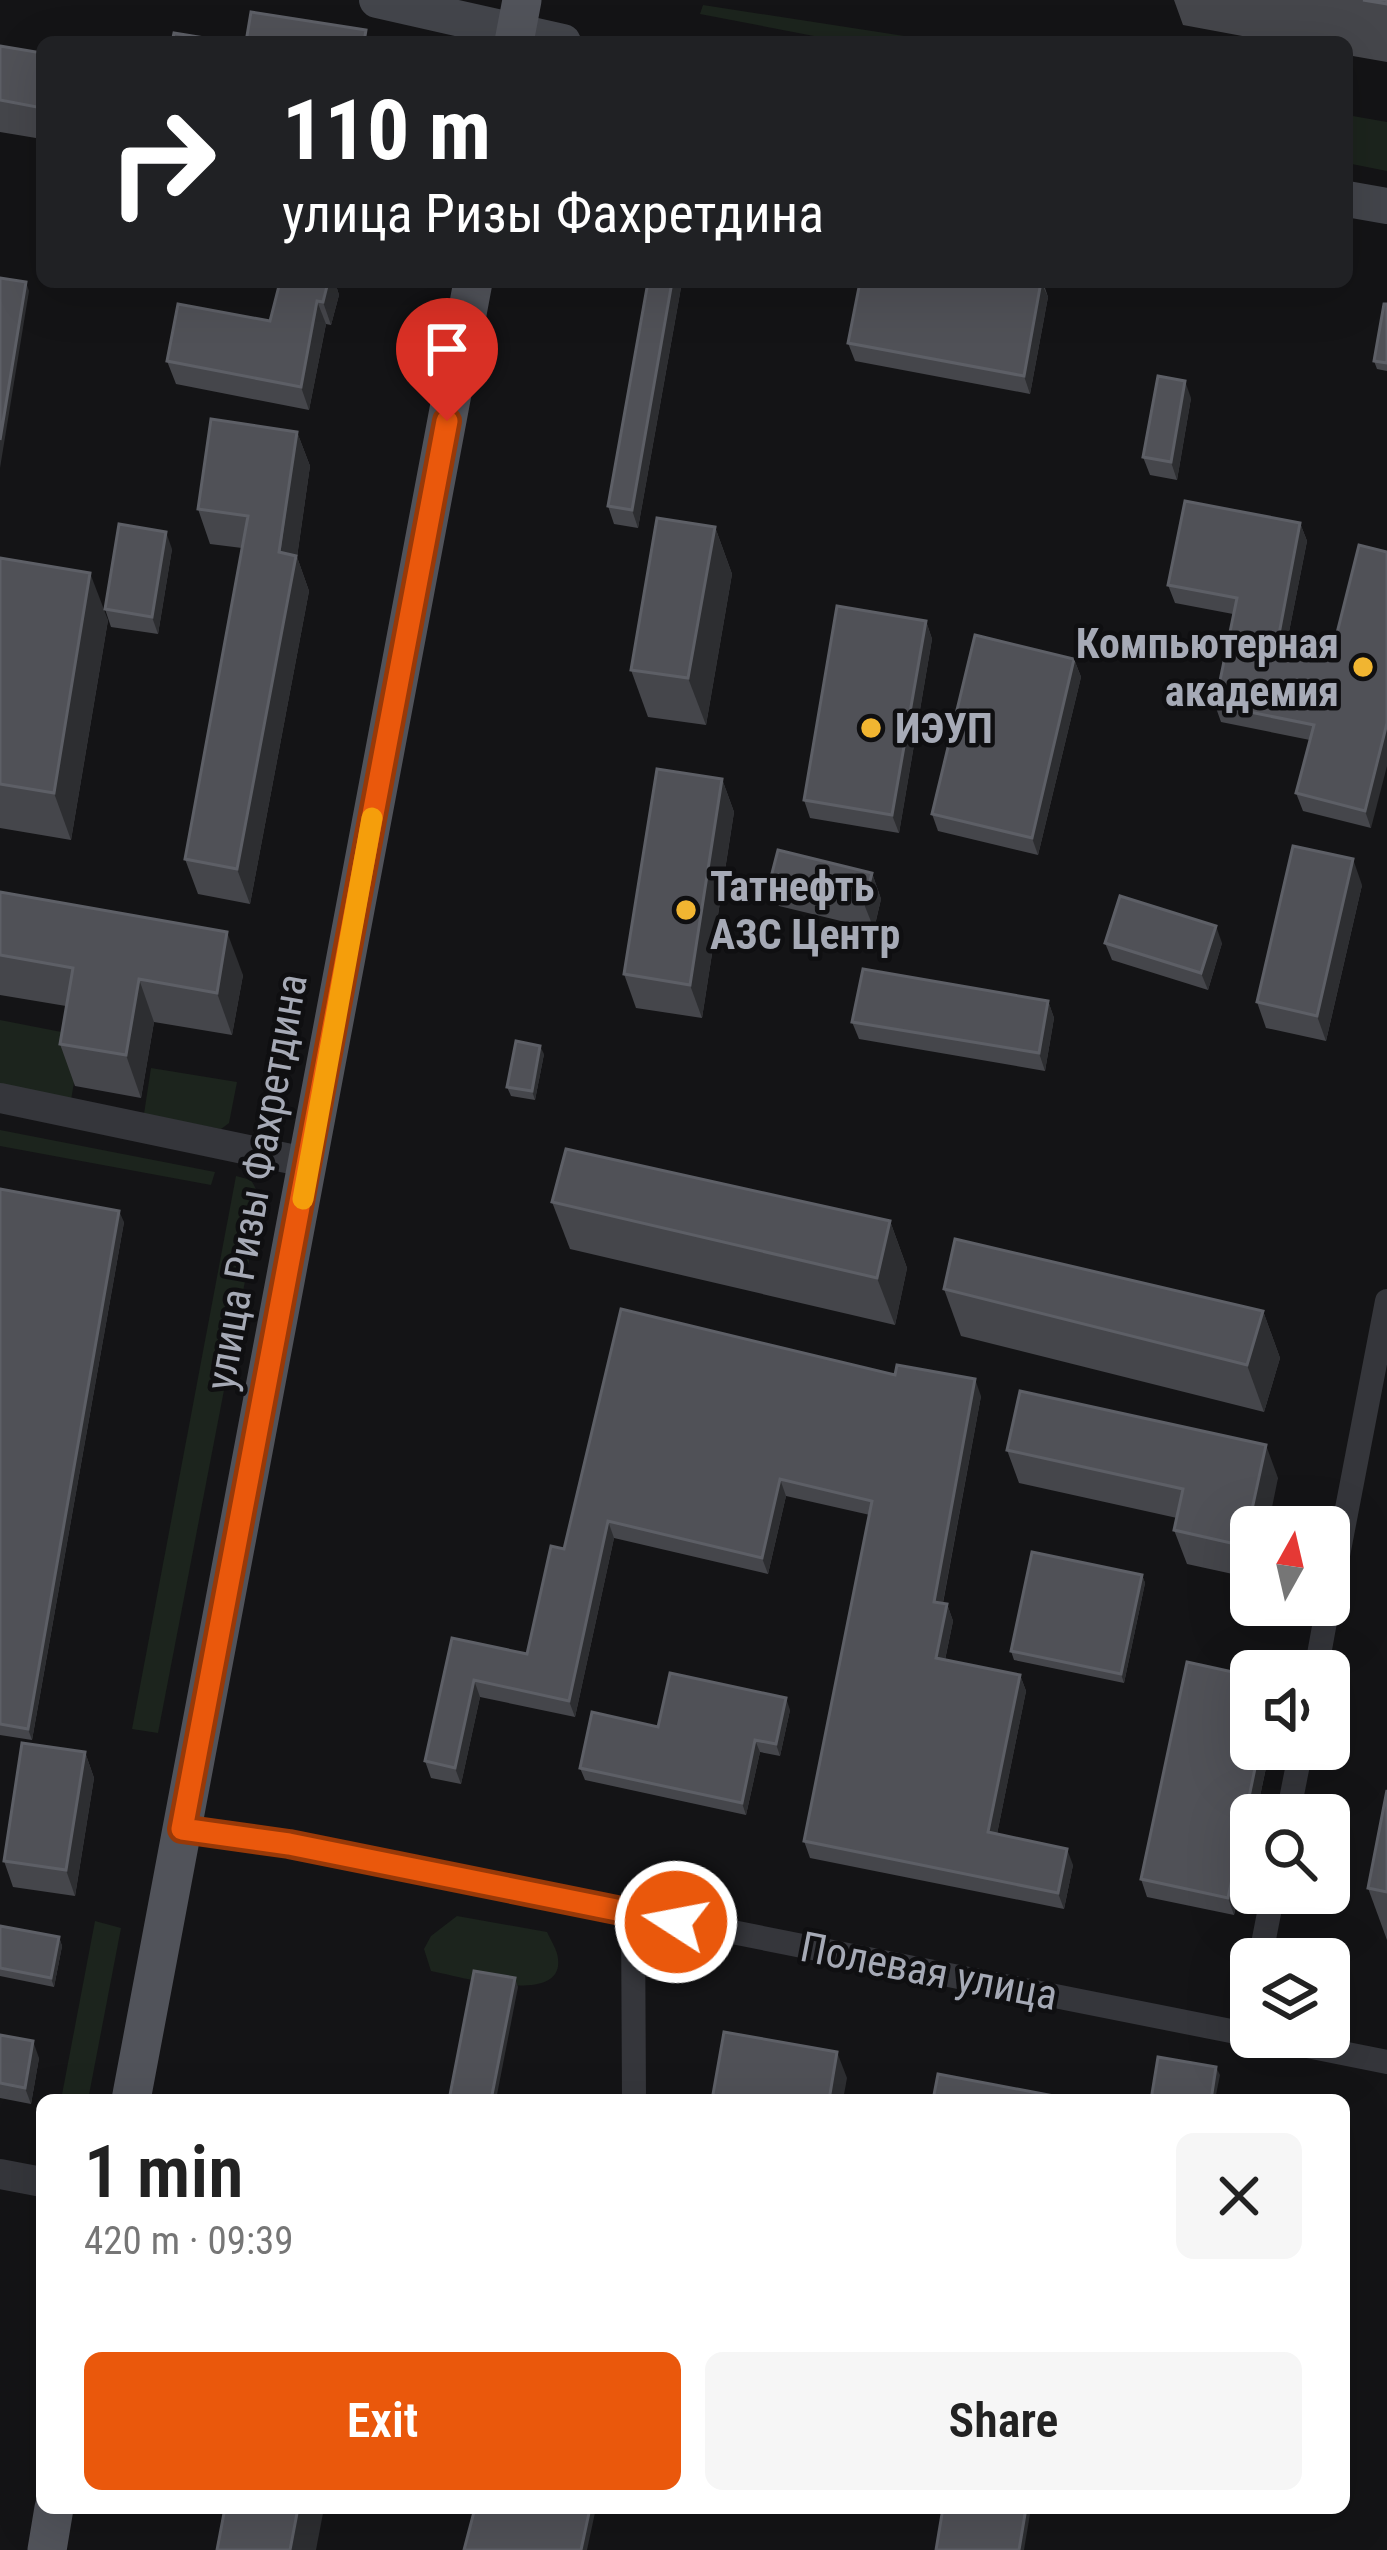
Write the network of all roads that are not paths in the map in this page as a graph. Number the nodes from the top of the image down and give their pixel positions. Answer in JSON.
{"nodes":[{"id":1,"x":377,"y":0,"type":"edge"},
{"id":2,"x":517,"y":25,"type":"edge"},
{"id":3,"x":547,"y":36,"type":"edge"},
{"id":4,"x":1353,"y":200,"type":"edge"},
{"id":5,"x":1387,"y":206,"type":"edge"},
{"id":6,"x":472,"y":288,"type":"edge"},
{"id":7,"x":0,"y":1099,"type":"edge"},
{"id":8,"x":310,"y":1162,"type":"junction"},
{"id":9,"x":1387,"y":1301,"type":"edge"},
{"id":10,"x":1348,"y":1506,"type":"edge"},
{"id":11,"x":182,"y":1829,"type":"junction"},
{"id":12,"x":633,"y":1914,"type":"junction"},
{"id":13,"x":1230,"y":2031,"type":"edge"},
{"id":14,"x":1350,"y":2055,"type":"edge"},
{"id":15,"x":1387,"y":2062,"type":"edge"},
{"id":16,"x":132,"y":2094,"type":"edge"},
{"id":17,"x":634,"y":2094,"type":"edge"},
{"id":18,"x":0,"y":2174,"type":"edge"},
{"id":19,"x":36,"y":2181,"type":"edge"},
{"id":20,"x":53,"y":2514,"type":"edge"},
{"id":21,"x":46,"y":2550,"type":"edge"}],
"edges":[{"from":1,"to":2,"type":"main road"},
{"from":2,"to":3,"type":"main road"},
{"from":4,"to":5,"type":"main road"},
{"from":6,"to":8,"type":"main road","name":"улица Ризы Фахретдина"},
{"from":7,"to":8,"type":"street"},
{"from":8,"to":11,"type":"main road","name":"улица Ризы Фахретдина"},
{"from":9,"to":10,"type":"street"},
{"from":11,"to":12,"type":"street","name":"Полевая улица"},
{"from":11,"to":16,"type":"main road","name":"улица Ризы Фахретдина"},
{"from":12,"to":13,"type":"street","name":"Полевая улица"},
{"from":12,"to":17,"type":"street"},
{"from":14,"to":15,"type":"street","name":"Полевая улица"},
{"from":18,"to":19,"type":"street"},
{"from":20,"to":21,"type":"main road"}]}
